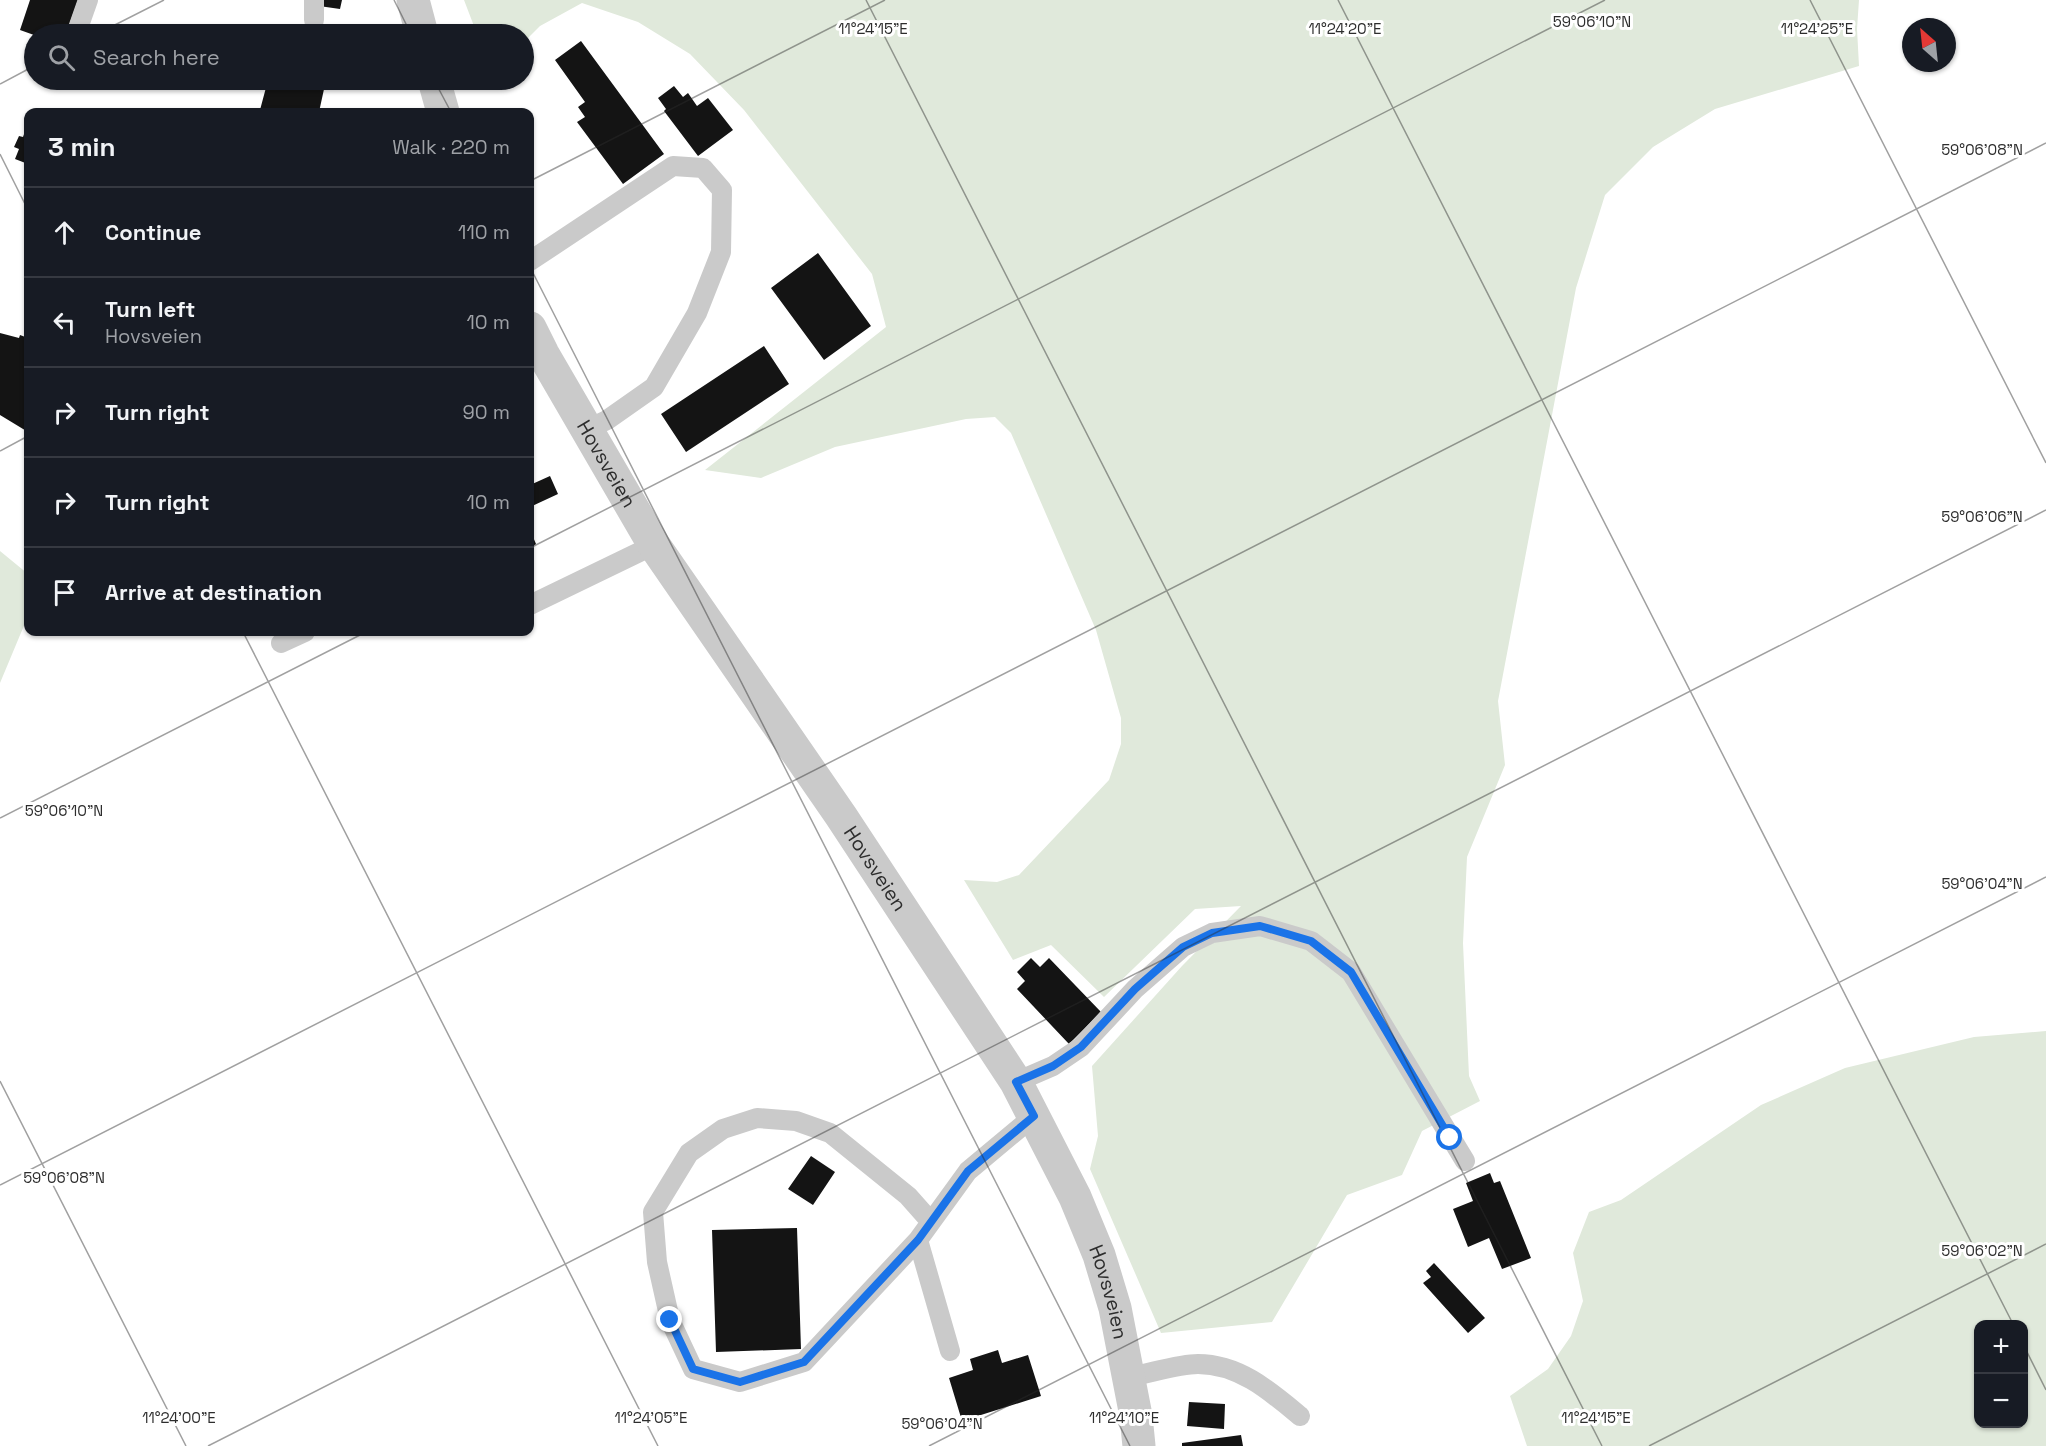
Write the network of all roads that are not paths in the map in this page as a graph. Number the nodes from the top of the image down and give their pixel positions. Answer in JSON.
{"nodes":[{"id":1,"x":88,"y":0,"type":"edge"},
{"id":2,"x":412,"y":0,"type":"edge"},
{"id":3,"x":80,"y":24,"type":"edge"},
{"id":4,"x":419,"y":24,"type":"edge"},
{"id":5,"x":437,"y":90,"type":"edge"},
{"id":6,"x":442,"y":108,"type":"edge"},
{"id":7,"x":534,"y":258,"type":"edge"},
{"id":8,"x":537,"y":362,"type":"edge"},
{"id":9,"x":586,"y":430,"type":"junction"},
{"id":10,"x":654,"y":545,"type":"junction"},
{"id":11,"x":534,"y":603,"type":"edge"},
{"id":12,"x":297,"y":636,"type":"edge"},
{"id":13,"x":281,"y":643,"type":"dead end"},
{"id":14,"x":1016,"y":1082,"type":"junction"},
{"id":15,"x":1034,"y":1116,"type":"junction"},
{"id":16,"x":1465,"y":1161,"type":"dead end"},
{"id":17,"x":931,"y":1222,"type":"junction"},
{"id":18,"x":918,"y":1240,"type":"junction"},
{"id":19,"x":950,"y":1351,"type":"dead end"},
{"id":20,"x":1128,"y":1377,"type":"junction"},
{"id":21,"x":1300,"y":1416,"type":"dead end"},
{"id":22,"x":1139,"y":1446,"type":"edge"}],
"edges":[{"from":1,"to":3,"type":"lane"},
{"from":2,"to":4,"type":"street"},
{"from":5,"to":6,"type":"street"},
{"from":7,"to":9,"type":"lane"},
{"from":8,"to":9,"type":"street","name":"Hovsveien"},
{"from":9,"to":10,"type":"street","name":"Hovsveien"},
{"from":10,"to":11,"type":"lane"},
{"from":10,"to":14,"type":"street","name":"Hovsveien"},
{"from":12,"to":13,"type":"lane"},
{"from":14,"to":15,"type":"street","name":"Hovsveien"},
{"from":14,"to":16,"type":"lane"},
{"from":15,"to":17,"type":"lane"},
{"from":15,"to":20,"type":"street","name":"Hovsveien"},
{"from":17,"to":18,"type":"lane"},
{"from":17,"to":18,"type":"lane"},
{"from":18,"to":19,"type":"lane"},
{"from":20,"to":21,"type":"lane"},
{"from":20,"to":22,"type":"street","name":"Hovsveien"}]}
